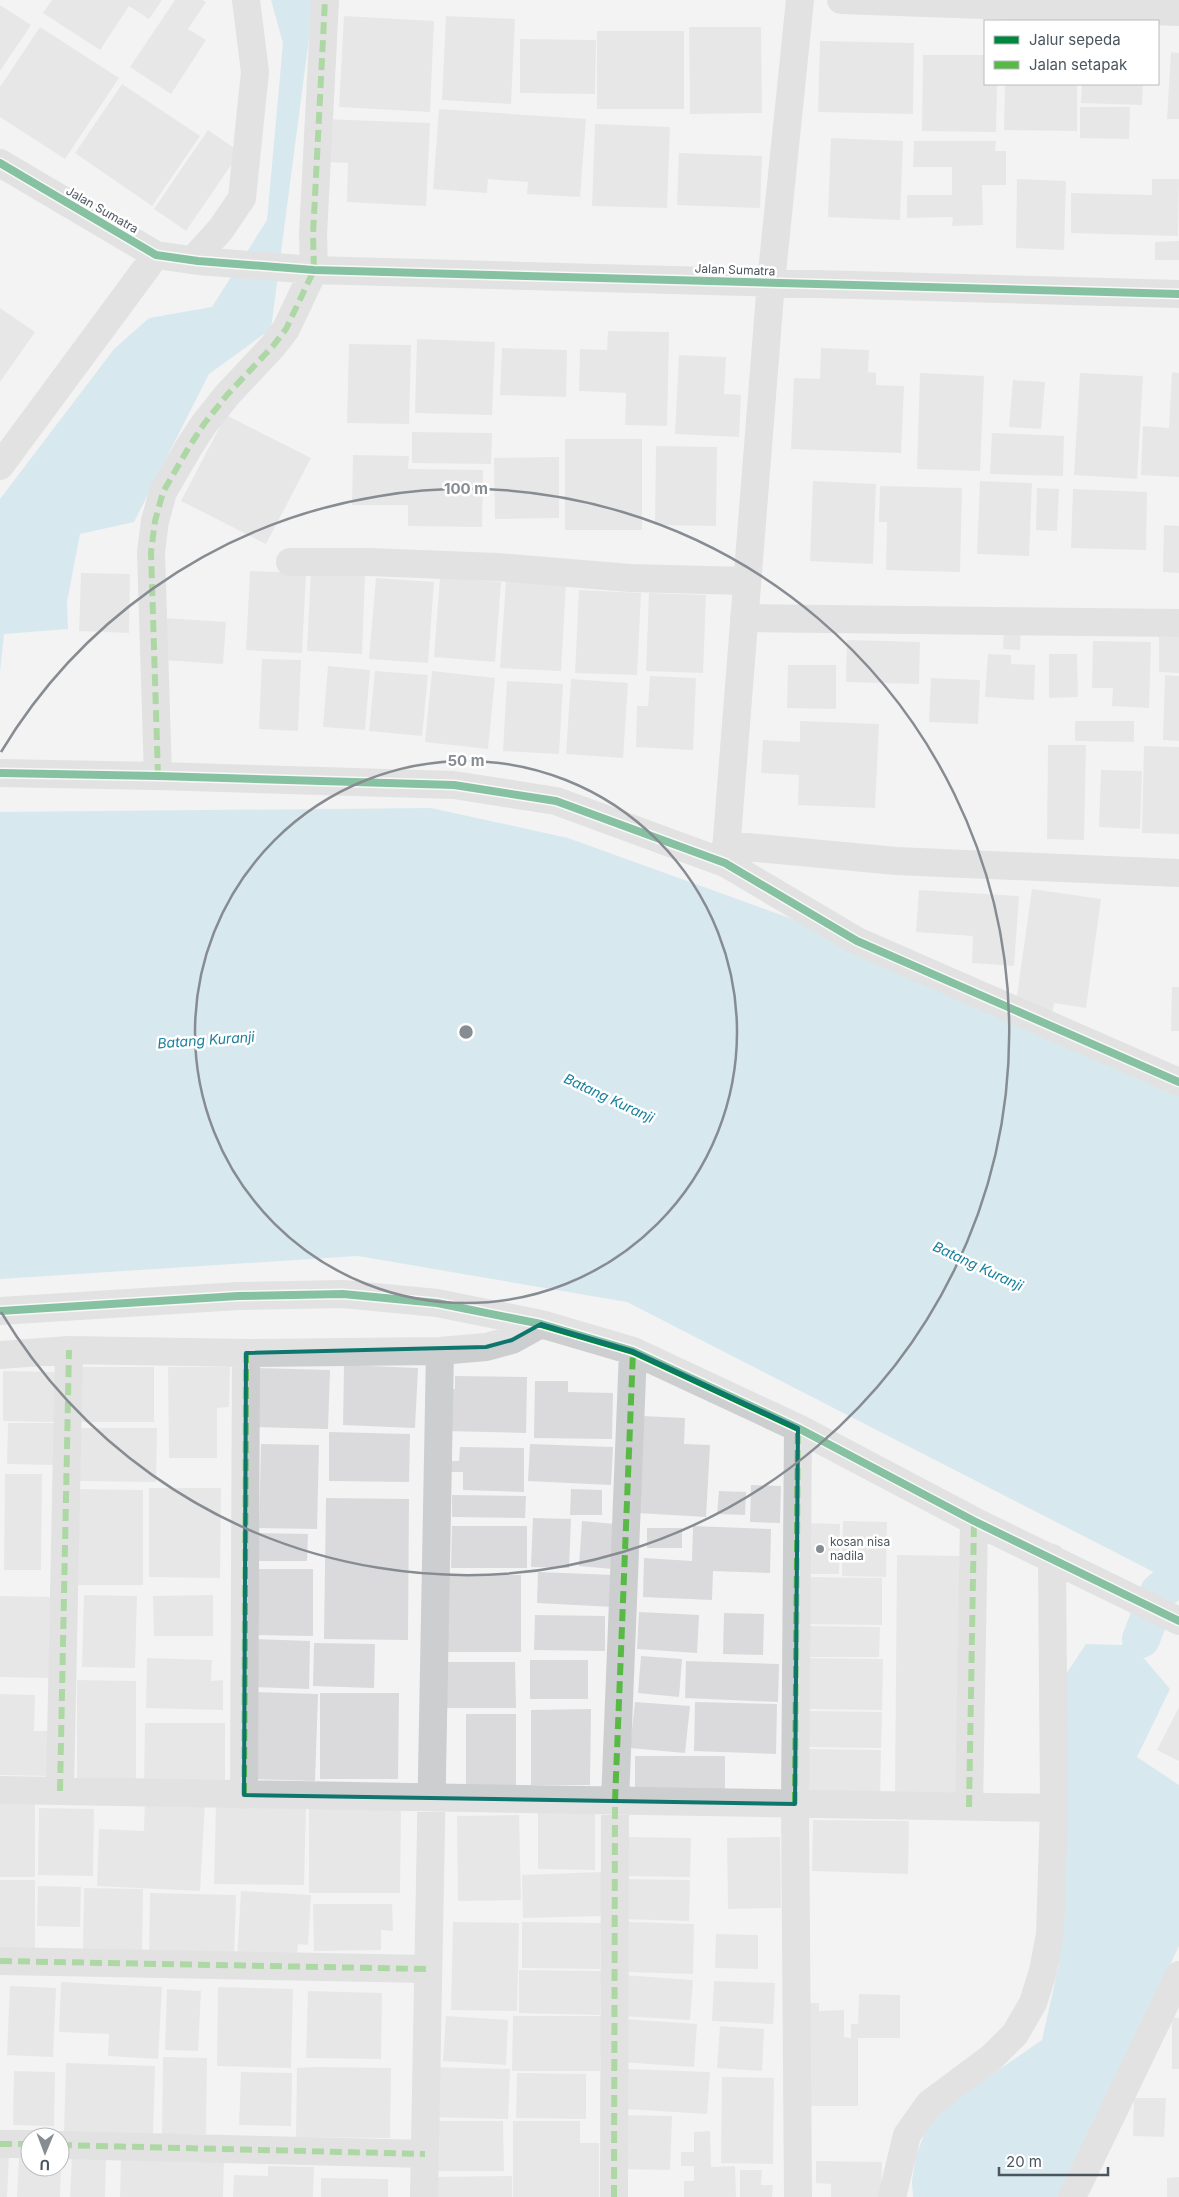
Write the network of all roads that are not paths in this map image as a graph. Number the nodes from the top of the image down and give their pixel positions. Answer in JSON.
{"nodes":[{"id":1,"x":246,"y":0,"type":"edge"},
{"id":2,"x":325,"y":0,"type":"edge"},
{"id":3,"x":800,"y":0,"type":"edge"},
{"id":4,"x":841,"y":0,"type":"edge"},
{"id":5,"x":1179,"y":12,"type":"edge"},
{"id":6,"x":0,"y":163,"type":"edge"},
{"id":7,"x":156,"y":255,"type":"junction"},
{"id":8,"x":195,"y":261,"type":"junction"},
{"id":9,"x":302,"y":270,"type":"junction"},
{"id":10,"x":771,"y":282,"type":"junction"},
{"id":11,"x":1179,"y":294,"type":"edge"},
{"id":12,"x":0,"y":466,"type":"edge"},
{"id":13,"x":290,"y":562,"type":"dead end"},
{"id":14,"x":746,"y":581,"type":"junction"},
{"id":15,"x":744,"y":618,"type":"junction"},
{"id":16,"x":1179,"y":623,"type":"edge"},
{"id":17,"x":0,"y":773,"type":"edge"},
{"id":18,"x":158,"y":776,"type":"junction"},
{"id":19,"x":726,"y":854,"type":"junction"},
{"id":20,"x":1179,"y":873,"type":"edge"},
{"id":21,"x":1179,"y":1082,"type":"edge"},
{"id":22,"x":0,"y":1311,"type":"edge"},
{"id":23,"x":541,"y":1324,"type":"junction"},
{"id":24,"x":68,"y":1350,"type":"junction"},
{"id":25,"x":633,"y":1350,"type":"junction"},
{"id":26,"x":440,"y":1351,"type":"junction"},
{"id":27,"x":246,"y":1353,"type":"junction"},
{"id":28,"x":0,"y":1355,"type":"edge"},
{"id":29,"x":798,"y":1428,"type":"junction"},
{"id":30,"x":974,"y":1521,"type":"junction"},
{"id":31,"x":1052,"y":1558,"type":"junction"},
{"id":32,"x":1176,"y":1620,"type":"edge"},
{"id":33,"x":0,"y":1790,"type":"edge"},
{"id":34,"x":60,"y":1792,"type":"junction"},
{"id":35,"x":244,"y":1795,"type":"junction"},
{"id":36,"x":432,"y":1798,"type":"junction"},
{"id":37,"x":615,"y":1800,"type":"junction"},
{"id":38,"x":795,"y":1804,"type":"junction"},
{"id":39,"x":970,"y":1807,"type":"junction"},
{"id":40,"x":1054,"y":1808,"type":"junction"},
{"id":41,"x":0,"y":1961,"type":"edge"},
{"id":42,"x":428,"y":1969,"type":"junction"},
{"id":43,"x":1179,"y":1975,"type":"edge"},
{"id":44,"x":0,"y":2144,"type":"edge"},
{"id":45,"x":20,"y":2144,"type":"edge"},
{"id":46,"x":70,"y":2145,"type":"edge"},
{"id":47,"x":425,"y":2154,"type":"junction"},
{"id":48,"x":424,"y":2197,"type":"edge"},
{"id":49,"x":614,"y":2197,"type":"edge"},
{"id":50,"x":798,"y":2197,"type":"edge"},
{"id":51,"x":892,"y":2197,"type":"edge"},
{"id":52,"x":1072,"y":2197,"type":"edge"}],
"edges":[{"from":1,"to":8,"type":"street"},
{"from":2,"to":9,"type":"street"},
{"from":3,"to":10,"type":"street"},
{"from":4,"to":5,"type":"street"},
{"from":6,"to":7,"type":"street","name":"Jalan Sumatra"},
{"from":7,"to":8,"type":"street","name":"Jalan Sumatra"},
{"from":7,"to":12,"type":"street"},
{"from":8,"to":9,"type":"street","name":"Jalan Sumatra"},
{"from":9,"to":10,"type":"street","name":"Jalan Sumatra"},
{"from":9,"to":18,"type":"street"},
{"from":10,"to":11,"type":"street","name":"Jalan Sumatra"},
{"from":10,"to":14,"type":"street"},
{"from":13,"to":14,"type":"street"},
{"from":14,"to":15,"type":"street"},
{"from":15,"to":16,"type":"street"},
{"from":15,"to":19,"type":"street"},
{"from":17,"to":18,"type":"street"},
{"from":18,"to":19,"type":"street"},
{"from":19,"to":20,"type":"street"},
{"from":19,"to":21,"type":"street"},
{"from":22,"to":23,"type":"street"},
{"from":23,"to":25,"type":"street"},
{"from":23,"to":26,"type":"street"},
{"from":24,"to":27,"type":"street"},
{"from":24,"to":28,"type":"street"},
{"from":24,"to":34,"type":"street"},
{"from":25,"to":29,"type":"street"},
{"from":25,"to":37,"type":"street"},
{"from":26,"to":27,"type":"street"},
{"from":26,"to":36,"type":"street"},
{"from":27,"to":35,"type":"street"},
{"from":29,"to":30,"type":"street"},
{"from":29,"to":38,"type":"street"},
{"from":30,"to":31,"type":"street"},
{"from":30,"to":39,"type":"street"},
{"from":31,"to":32,"type":"street"},
{"from":31,"to":40,"type":"street"},
{"from":33,"to":34,"type":"street"},
{"from":34,"to":35,"type":"street"},
{"from":35,"to":36,"type":"street"},
{"from":36,"to":37,"type":"street"},
{"from":36,"to":42,"type":"street"},
{"from":37,"to":38,"type":"street"},
{"from":37,"to":49,"type":"street"},
{"from":38,"to":39,"type":"street"},
{"from":38,"to":50,"type":"street"},
{"from":39,"to":40,"type":"street"},
{"from":40,"to":51,"type":"street"},
{"from":41,"to":42,"type":"street"},
{"from":42,"to":47,"type":"street"},
{"from":43,"to":52,"type":"street"},
{"from":44,"to":45,"type":"street"},
{"from":46,"to":47,"type":"street"},
{"from":47,"to":48,"type":"street"}]}
